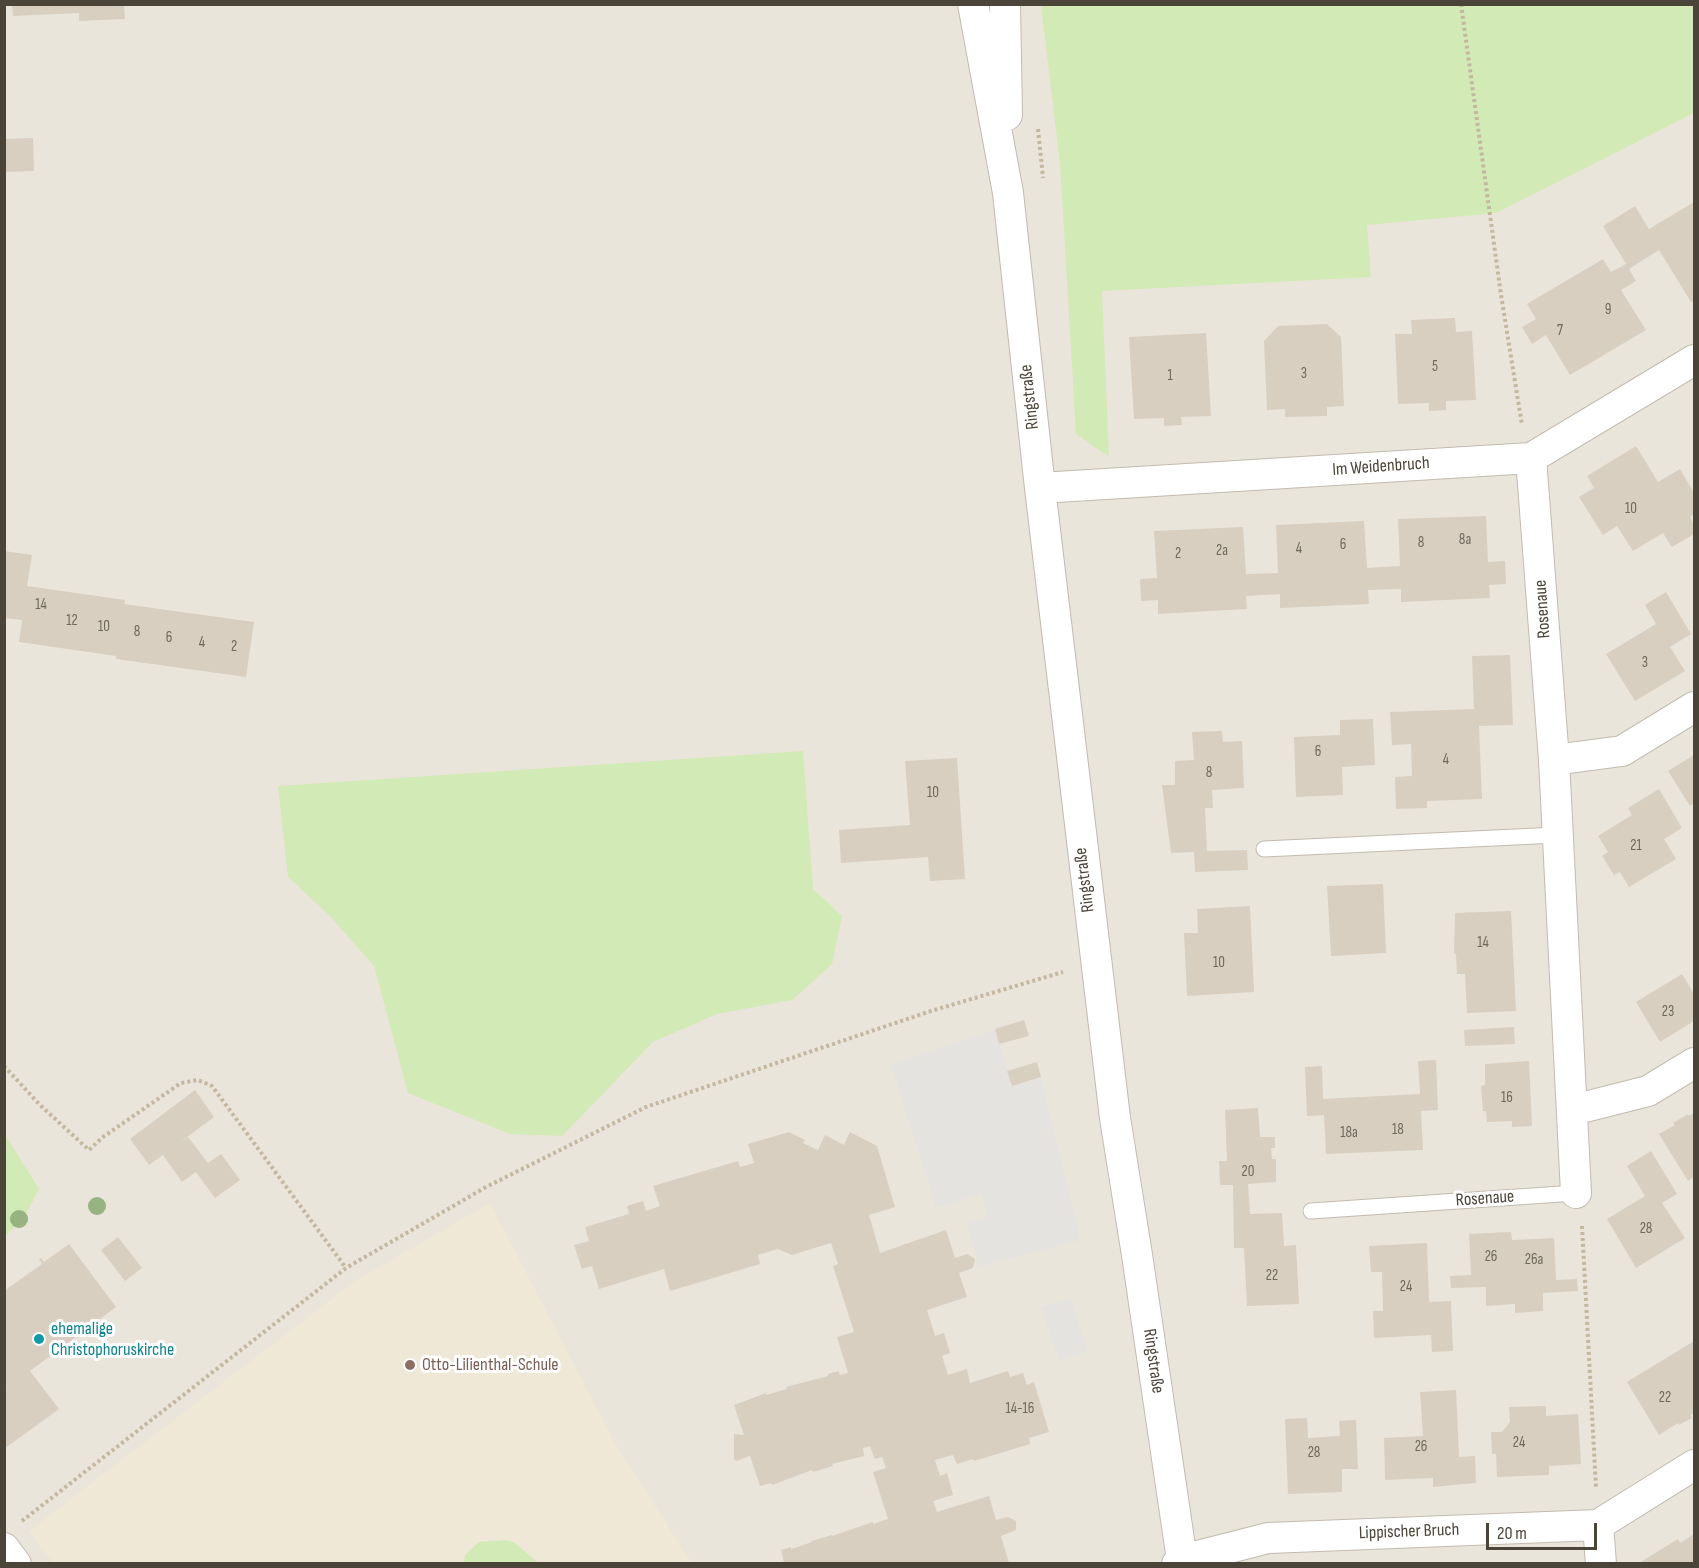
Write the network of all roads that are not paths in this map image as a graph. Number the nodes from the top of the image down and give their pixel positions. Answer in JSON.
{"nodes":[{"id":1,"x":973,"y":4,"type":"edge"},
{"id":2,"x":1005,"y":4,"type":"edge"},
{"id":3,"x":1008,"y":193,"type":"junction"},
{"id":4,"x":1695,"y":360,"type":"edge"},
{"id":5,"x":1531,"y":458,"type":"junction"},
{"id":6,"x":1040,"y":488,"type":"junction"},
{"id":7,"x":1695,"y":707,"type":"edge"},
{"id":8,"x":1554,"y":760,"type":"junction"},
{"id":9,"x":1557,"y":835,"type":"junction"},
{"id":10,"x":1264,"y":849,"type":"dead end"},
{"id":11,"x":1695,"y":1063,"type":"edge"},
{"id":12,"x":1573,"y":1110,"type":"junction"},
{"id":13,"x":1576,"y":1193,"type":"joint"},
{"id":14,"x":1311,"y":1211,"type":"dead end"},
{"id":15,"x":1695,"y":1465,"type":"edge"},
{"id":16,"x":1598,"y":1525,"type":"junction"},
{"id":17,"x":9,"y":1538,"type":"edge"},
{"id":18,"x":1181,"y":1562,"type":"edge"},
{"id":19,"x":16,"y":1563,"type":"edge"},
{"id":20,"x":1601,"y":1563,"type":"edge"}],
"edges":[{"from":1,"to":3,"type":"street","name":"Ringstraße"},
{"from":2,"to":3,"type":"street","name":"Ringstraße"},
{"from":3,"to":6,"type":"street","name":"Ringstraße"},
{"from":4,"to":5,"type":"street","name":"Im Weidenbruch"},
{"from":5,"to":6,"type":"street","name":"Im Weidenbruch"},
{"from":5,"to":8,"type":"street","name":"Rosenaue"},
{"from":6,"to":18,"type":"street","name":"Ringstraße"},
{"from":7,"to":8,"type":"street"},
{"from":8,"to":9,"type":"street","name":"Rosenaue"},
{"from":9,"to":10,"type":"lane"},
{"from":9,"to":12,"type":"street","name":"Rosenaue"},
{"from":11,"to":12,"type":"street"},
{"from":12,"to":13,"type":"street","name":"Rosenaue"},
{"from":13,"to":14,"type":"lane","name":"Rosenaue"},
{"from":15,"to":16,"type":"street","name":"Lippischer Bruch"},
{"from":16,"to":18,"type":"street","name":"Lippischer Bruch"},
{"from":16,"to":20,"type":"street"},
{"from":17,"to":19,"type":"street"}]}
